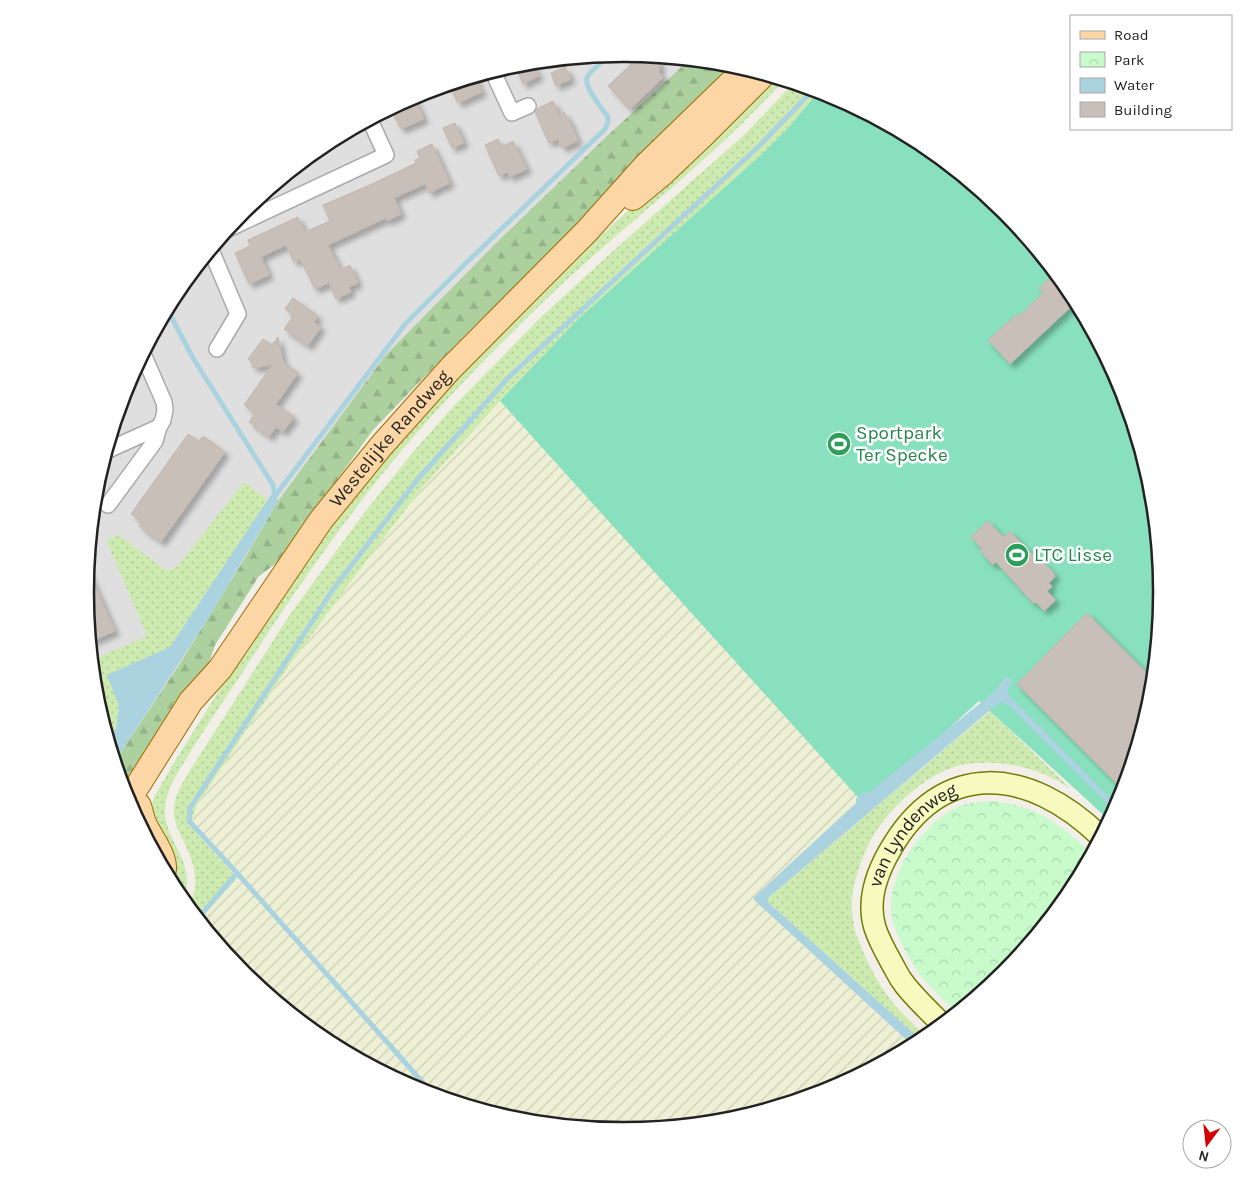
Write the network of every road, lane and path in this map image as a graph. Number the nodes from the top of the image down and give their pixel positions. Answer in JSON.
{"nodes":[{"id":1,"x":738,"y":76,"type":"edge"},
{"id":2,"x":496,"y":79,"type":"edge"},
{"id":3,"x":758,"y":80,"type":"edge"},
{"id":4,"x":528,"y":106,"type":"dead end"},
{"id":5,"x":373,"y":126,"type":"edge"},
{"id":6,"x":247,"y":220,"type":"edge"},
{"id":7,"x":587,"y":231,"type":"junction"},
{"id":8,"x":214,"y":257,"type":"edge"},
{"id":9,"x":217,"y":349,"type":"dead end"},
{"id":10,"x":147,"y":363,"type":"edge"},
{"id":11,"x":159,"y":427,"type":"junction"},
{"id":12,"x":114,"y":447,"type":"edge"},
{"id":13,"x":108,"y":505,"type":"dead end"},
{"id":14,"x":137,"y":801,"type":"edge"},
{"id":15,"x":1095,"y":832,"type":"edge"},
{"id":16,"x":937,"y":1019,"type":"edge"}],
"edges":[{"from":1,"to":7,"type":"main road","name":"Westelijke Randweg"},
{"from":2,"to":4,"type":"street"},
{"from":3,"to":7,"type":"main road","name":"Westelijke Randweg"},
{"from":5,"to":6,"type":"street"},
{"from":7,"to":14,"type":"main road","name":"Westelijke Randweg"},
{"from":8,"to":9,"type":"street"},
{"from":10,"to":11,"type":"street"},
{"from":11,"to":12,"type":"street"},
{"from":11,"to":13,"type":"street"},
{"from":15,"to":16,"type":"street","name":"van Lyndenweg"}]}
